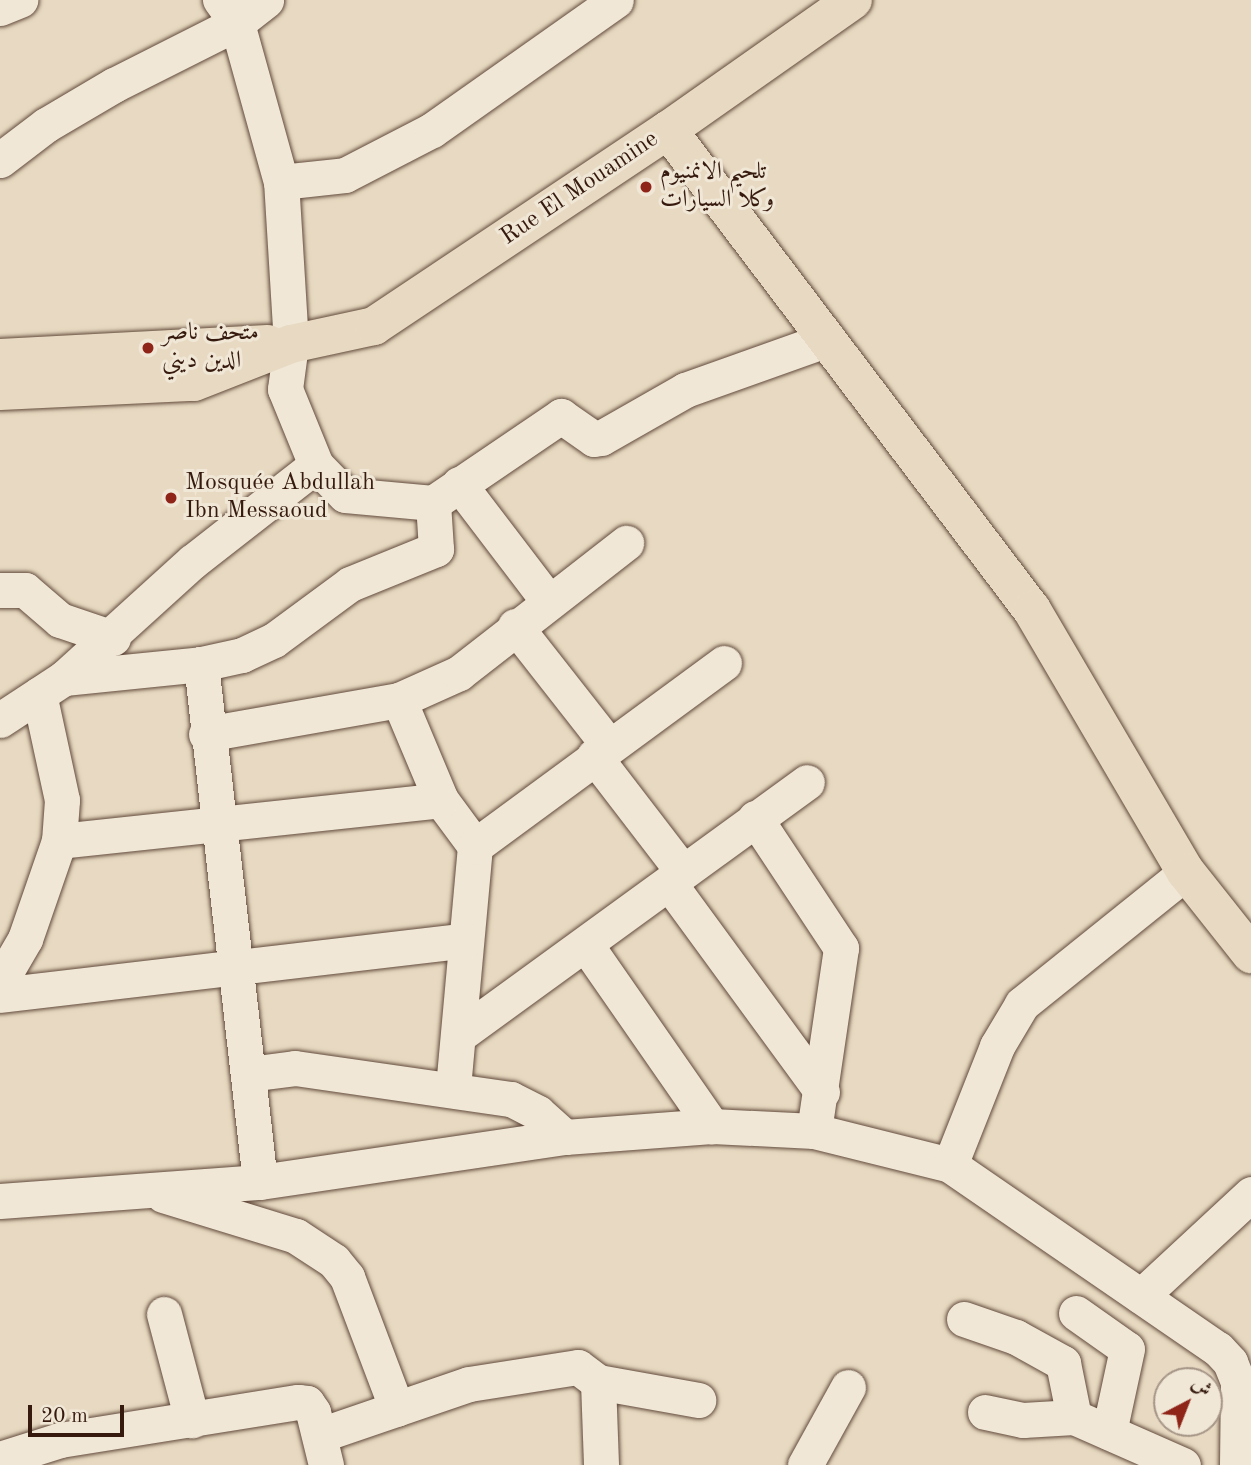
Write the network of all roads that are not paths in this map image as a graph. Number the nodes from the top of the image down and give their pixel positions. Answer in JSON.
{"nodes":[{"id":1,"x":20,"y":0,"type":"edge"},
{"id":2,"x":266,"y":0,"type":"edge"},
{"id":3,"x":617,"y":0,"type":"edge"},
{"id":4,"x":853,"y":0,"type":"edge"},
{"id":5,"x":0,"y":8,"type":"edge"},
{"id":6,"x":229,"y":12,"type":"edge"},
{"id":7,"x":668,"y":130,"type":"junction"},
{"id":8,"x":0,"y":160,"type":"edge"},
{"id":9,"x":281,"y":182,"type":"junction"},
{"id":10,"x":828,"y":340,"type":"junction"},
{"id":11,"x":291,"y":344,"type":"junction"},
{"id":12,"x":0,"y":358,"type":"edge"},
{"id":13,"x":0,"y":391,"type":"edge"},
{"id":14,"x":316,"y":465,"type":"junction"},
{"id":15,"x":446,"y":493,"type":"junction"},
{"id":16,"x":626,"y":543,"type":"dead end"},
{"id":17,"x":0,"y":590,"type":"edge"},
{"id":18,"x":548,"y":601,"type":"junction"},
{"id":19,"x":515,"y":626,"type":"junction"},
{"id":20,"x":113,"y":638,"type":"junction"},
{"id":21,"x":724,"y":663,"type":"dead end"},
{"id":22,"x":201,"y":664,"type":"junction"},
{"id":23,"x":52,"y":686,"type":"junction"},
{"id":24,"x":399,"y":701,"type":"junction"},
{"id":25,"x":0,"y":720,"type":"edge"},
{"id":26,"x":206,"y":734,"type":"junction"},
{"id":27,"x":601,"y":751,"type":"junction"},
{"id":28,"x":807,"y":782,"type":"dead end"},
{"id":29,"x":441,"y":800,"type":"junction"},
{"id":30,"x":755,"y":818,"type":"junction"},
{"id":31,"x":217,"y":825,"type":"junction"},
{"id":32,"x":59,"y":841,"type":"junction"},
{"id":33,"x":475,"y":846,"type":"junction"},
{"id":34,"x":1185,"y":872,"type":"junction"},
{"id":35,"x":676,"y":877,"type":"junction"},
{"id":36,"x":465,"y":940,"type":"junction"},
{"id":37,"x":586,"y":945,"type":"junction"},
{"id":38,"x":1251,"y":954,"type":"edge"},
{"id":39,"x":235,"y":969,"type":"junction"},
{"id":40,"x":0,"y":982,"type":"edge"},
{"id":41,"x":0,"y":995,"type":"edge"},
{"id":42,"x":460,"y":1035,"type":"junction"},
{"id":43,"x":249,"y":1074,"type":"junction"},
{"id":44,"x":453,"y":1089,"type":"junction"},
{"id":45,"x":822,"y":1092,"type":"junction"},
{"id":46,"x":712,"y":1126,"type":"junction"},
{"id":47,"x":814,"y":1131,"type":"junction"},
{"id":48,"x":565,"y":1137,"type":"junction"},
{"id":49,"x":950,"y":1164,"type":"junction"},
{"id":50,"x":260,"y":1182,"type":"junction"},
{"id":51,"x":150,"y":1190,"type":"junction"},
{"id":52,"x":1251,"y":1194,"type":"edge"},
{"id":53,"x":0,"y":1201,"type":"edge"},
{"id":54,"x":1141,"y":1296,"type":"junction"},
{"id":55,"x":1076,"y":1313,"type":"dead end"},
{"id":56,"x":164,"y":1314,"type":"dead end"},
{"id":57,"x":964,"y":1319,"type":"dead end"},
{"id":58,"x":598,"y":1382,"type":"junction"},
{"id":59,"x":848,"y":1387,"type":"dead end"},
{"id":60,"x":698,"y":1400,"type":"dead end"},
{"id":61,"x":397,"y":1409,"type":"junction"},
{"id":62,"x":985,"y":1412,"type":"dead end"},
{"id":63,"x":1074,"y":1417,"type":"junction"},
{"id":64,"x":192,"y":1420,"type":"junction"},
{"id":65,"x":1109,"y":1432,"type":"junction"},
{"id":66,"x":1243,"y":1449,"type":"edge"},
{"id":67,"x":323,"y":1450,"type":"edge"},
{"id":68,"x":0,"y":1459,"type":"edge"},
{"id":69,"x":601,"y":1465,"type":"edge"},
{"id":70,"x":805,"y":1465,"type":"edge"},
{"id":71,"x":1183,"y":1465,"type":"edge"}],
"edges":[{"from":1,"to":5,"type":"street"},
{"from":2,"to":6,"type":"street"},
{"from":3,"to":9,"type":"street"},
{"from":4,"to":7,"type":"main road","name":"Rue El Mouamine"},
{"from":6,"to":8,"type":"street"},
{"from":6,"to":9,"type":"street"},
{"from":7,"to":10,"type":"main road"},
{"from":7,"to":11,"type":"main road","name":"Rue El Mouamine"},
{"from":9,"to":11,"type":"street"},
{"from":10,"to":15,"type":"street"},
{"from":10,"to":34,"type":"main road"},
{"from":11,"to":12,"type":"main road"},
{"from":11,"to":13,"type":"main road"},
{"from":11,"to":14,"type":"street"},
{"from":14,"to":15,"type":"street"},
{"from":14,"to":20,"type":"street"},
{"from":15,"to":18,"type":"street"},
{"from":15,"to":22,"type":"street"},
{"from":16,"to":18,"type":"street"},
{"from":17,"to":20,"type":"street"},
{"from":18,"to":19,"type":"street"},
{"from":19,"to":24,"type":"street"},
{"from":19,"to":27,"type":"street"},
{"from":20,"to":23,"type":"street"},
{"from":21,"to":27,"type":"street"},
{"from":22,"to":23,"type":"street"},
{"from":22,"to":26,"type":"street"},
{"from":23,"to":25,"type":"street"},
{"from":23,"to":32,"type":"street"},
{"from":24,"to":26,"type":"street"},
{"from":24,"to":29,"type":"street"},
{"from":26,"to":31,"type":"street"},
{"from":27,"to":33,"type":"street"},
{"from":27,"to":35,"type":"street"},
{"from":28,"to":30,"type":"street"},
{"from":29,"to":31,"type":"street"},
{"from":29,"to":33,"type":"street"},
{"from":30,"to":35,"type":"street"},
{"from":30,"to":45,"type":"street"},
{"from":31,"to":32,"type":"street"},
{"from":31,"to":39,"type":"street"},
{"from":32,"to":40,"type":"street"},
{"from":33,"to":36,"type":"street"},
{"from":34,"to":38,"type":"main road"},
{"from":34,"to":49,"type":"street"},
{"from":35,"to":37,"type":"street"},
{"from":35,"to":45,"type":"street"},
{"from":36,"to":39,"type":"street"},
{"from":36,"to":42,"type":"street"},
{"from":37,"to":42,"type":"street"},
{"from":37,"to":46,"type":"street"},
{"from":39,"to":41,"type":"street"},
{"from":39,"to":43,"type":"street"},
{"from":42,"to":44,"type":"street"},
{"from":43,"to":44,"type":"street"},
{"from":43,"to":50,"type":"street"},
{"from":44,"to":48,"type":"street"},
{"from":45,"to":47,"type":"street"},
{"from":46,"to":47,"type":"street"},
{"from":46,"to":48,"type":"street"},
{"from":47,"to":49,"type":"street"},
{"from":48,"to":50,"type":"street"},
{"from":49,"to":54,"type":"street"},
{"from":50,"to":51,"type":"street"},
{"from":51,"to":53,"type":"street"},
{"from":51,"to":61,"type":"street"},
{"from":52,"to":54,"type":"street"},
{"from":54,"to":66,"type":"street"},
{"from":55,"to":65,"type":"street"},
{"from":56,"to":64,"type":"street"},
{"from":57,"to":63,"type":"street"},
{"from":58,"to":60,"type":"street"},
{"from":58,"to":61,"type":"street"},
{"from":58,"to":69,"type":"street"},
{"from":59,"to":70,"type":"street"},
{"from":61,"to":67,"type":"street"},
{"from":62,"to":63,"type":"street"},
{"from":63,"to":65,"type":"street"},
{"from":64,"to":67,"type":"street"},
{"from":64,"to":68,"type":"street"},
{"from":65,"to":71,"type":"street"}]}
